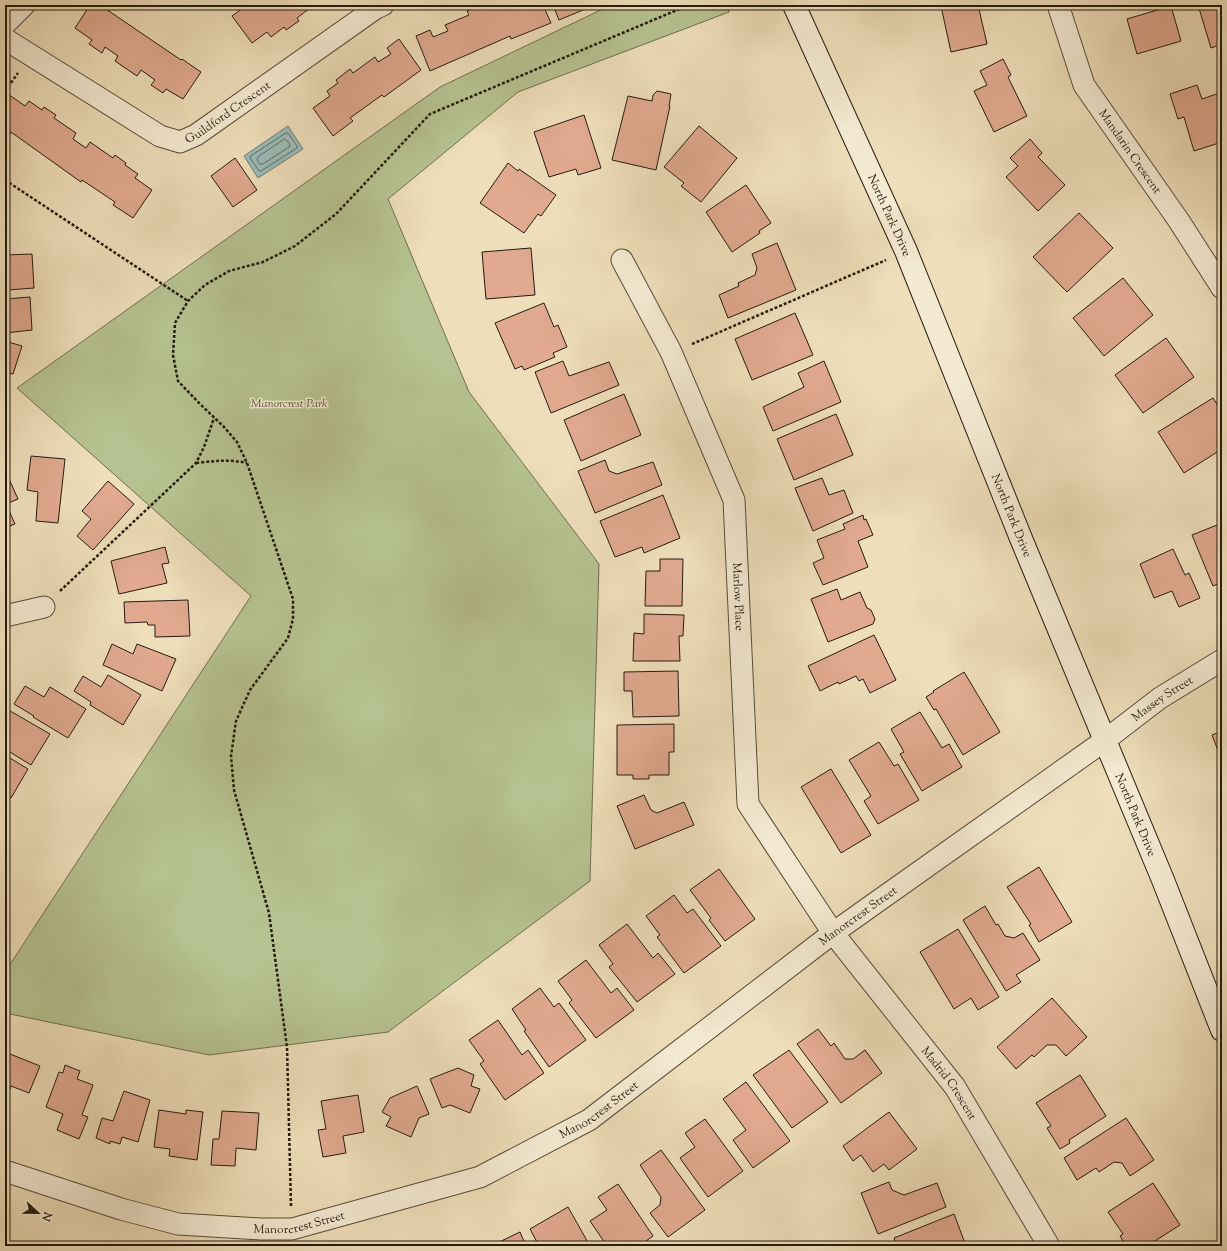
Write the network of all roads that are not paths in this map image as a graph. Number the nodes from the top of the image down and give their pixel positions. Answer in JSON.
{"nodes":[{"id":1,"x":24,"y":5,"type":"edge"},
{"id":2,"x":383,"y":5,"type":"edge"},
{"id":3,"x":794,"y":5,"type":"edge"},
{"id":4,"x":1058,"y":5,"type":"edge"},
{"id":5,"x":5,"y":24,"type":"edge"},
{"id":6,"x":5,"y":39,"type":"edge"},
{"id":7,"x":622,"y":260,"type":"dead end"},
{"id":8,"x":1222,"y":288,"type":"edge"},
{"id":9,"x":44,"y":606,"type":"road end"},
{"id":10,"x":5,"y":616,"type":"edge"},
{"id":11,"x":1222,"y":660,"type":"edge"},
{"id":12,"x":1104,"y":741,"type":"junction"},
{"id":13,"x":833,"y":933,"type":"junction"},
{"id":14,"x":1222,"y":1030,"type":"edge"},
{"id":15,"x":7,"y":1177,"type":"edge"},
{"id":16,"x":262,"y":1238,"type":"edge"},
{"id":17,"x":1049,"y":1246,"type":"edge"}],
"edges":[{"from":1,"to":5,"type":"street"},
{"from":2,"to":6,"type":"street","name":"Guildford Crescent"},
{"from":3,"to":12,"type":"main road","name":"North Park Drive"},
{"from":4,"to":8,"type":"street","name":"Mandarin Crescent"},
{"from":7,"to":13,"type":"street","name":"Marlow Place"},
{"from":9,"to":10,"type":"street"},
{"from":11,"to":12,"type":"street","name":"Massey Street"},
{"from":12,"to":13,"type":"street","name":"Manorcrest Street"},
{"from":12,"to":14,"type":"main road","name":"North Park Drive"},
{"from":13,"to":16,"type":"street","name":"Manorcrest Street"},
{"from":13,"to":17,"type":"street","name":"Madrid Crescent"},
{"from":15,"to":16,"type":"street","name":"Manorcrest Street"}]}
